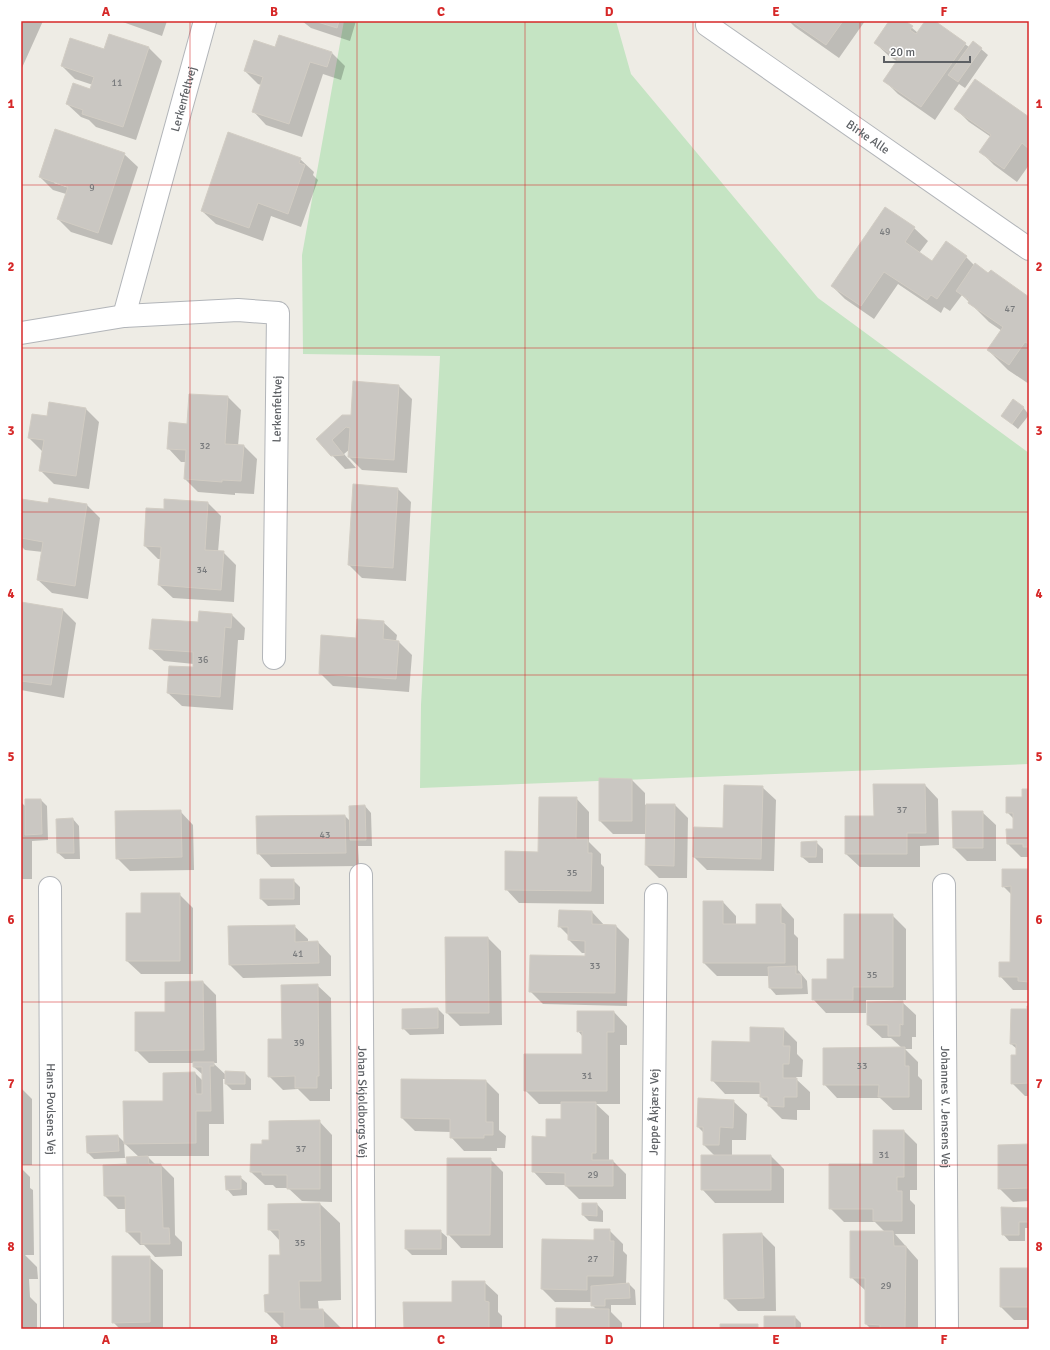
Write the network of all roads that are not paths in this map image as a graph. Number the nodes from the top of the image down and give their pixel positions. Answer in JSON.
{"nodes":[{"id":1,"x":205,"y":21,"type":"edge"},
{"id":2,"x":707,"y":25,"type":"dead end"},
{"id":3,"x":1029,"y":249,"type":"edge"},
{"id":4,"x":124,"y":316,"type":"junction"},
{"id":5,"x":21,"y":333,"type":"edge"},
{"id":6,"x":274,"y":658,"type":"dead end"},
{"id":7,"x":361,"y":875,"type":"dead end"},
{"id":8,"x":944,"y":885,"type":"dead end"},
{"id":9,"x":50,"y":888,"type":"dead end"},
{"id":10,"x":656,"y":895,"type":"dead end"},
{"id":11,"x":52,"y":1329,"type":"edge"},
{"id":12,"x":364,"y":1329,"type":"edge"},
{"id":13,"x":652,"y":1329,"type":"edge"},
{"id":14,"x":947,"y":1329,"type":"edge"}],
"edges":[{"from":1,"to":4,"type":"street","name":"Lerkenfeltvej"},
{"from":2,"to":3,"type":"street","name":"Birke Alle"},
{"from":4,"to":5,"type":"street","name":"Lerkenfeltvej"},
{"from":4,"to":6,"type":"street","name":"Lerkenfeltvej"},
{"from":7,"to":12,"type":"street","name":"Johan Skjoldborgs Vej"},
{"from":8,"to":14,"type":"street","name":"Johannes V. Jensens Vej"},
{"from":9,"to":11,"type":"street","name":"Hans Povlsens Vej"},
{"from":10,"to":13,"type":"street","name":"Jeppe Åkjærs Vej"}]}
